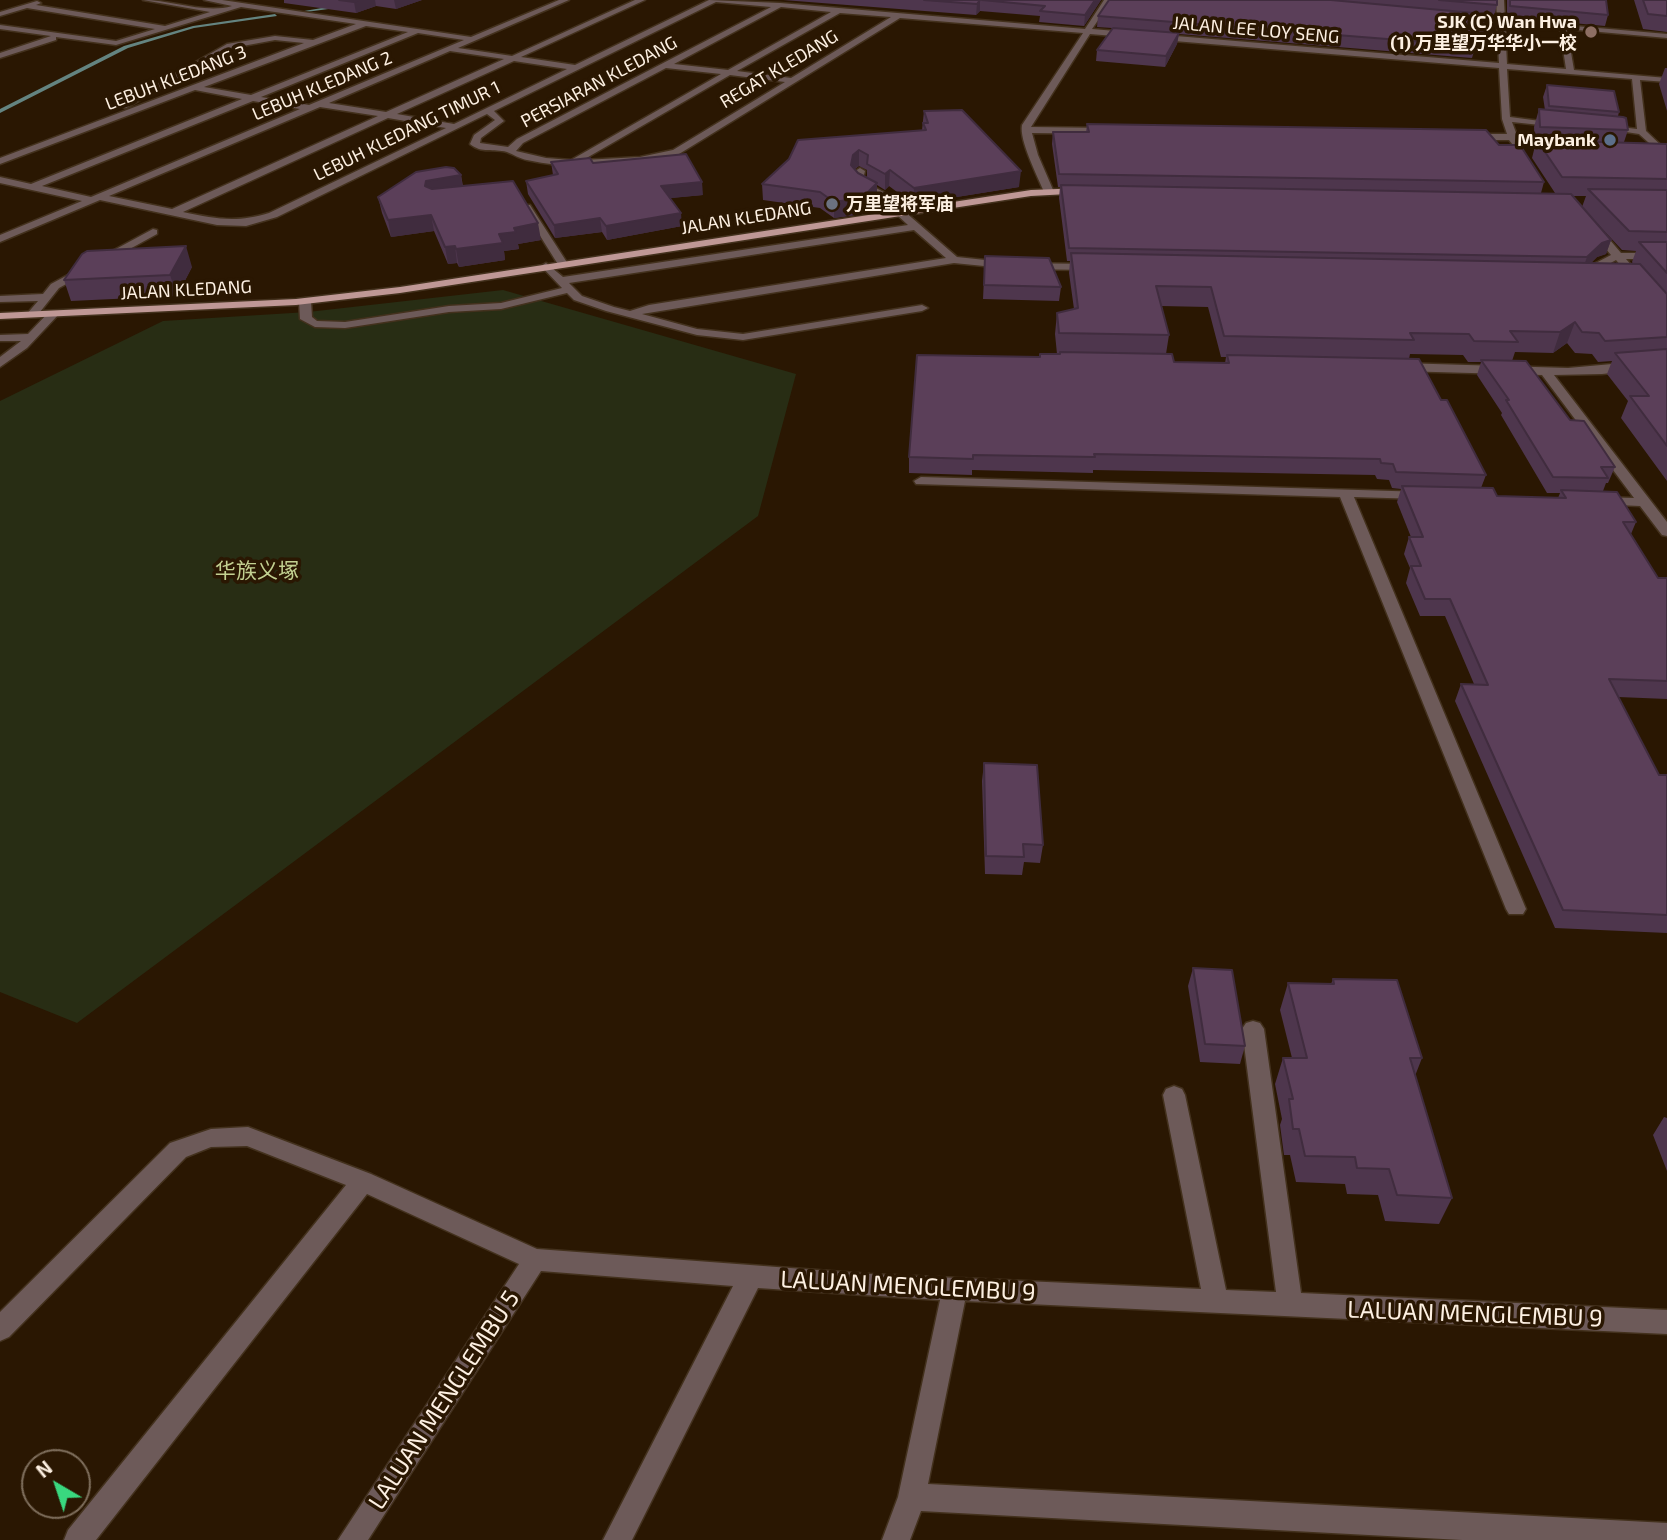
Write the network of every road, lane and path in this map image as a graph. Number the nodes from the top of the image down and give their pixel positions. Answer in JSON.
{"nodes":[{"id":1,"x":47,"y":0,"type":"edge"},
{"id":2,"x":147,"y":0,"type":"edge"},
{"id":3,"x":208,"y":0,"type":"edge"},
{"id":4,"x":565,"y":0,"type":"edge"},
{"id":5,"x":641,"y":0,"type":"edge"},
{"id":6,"x":716,"y":0,"type":"edge"},
{"id":7,"x":1108,"y":0,"type":"edge"},
{"id":8,"x":1500,"y":0,"type":"edge"},
{"id":9,"x":241,"y":5,"type":"junction"},
{"id":10,"x":780,"y":5,"type":"junction"},
{"id":11,"x":26,"y":6,"type":"junction"},
{"id":12,"x":839,"y":10,"type":"junction"},
{"id":13,"x":222,"y":11,"type":"junction"},
{"id":14,"x":0,"y":14,"type":"edge"},
{"id":15,"x":899,"y":15,"type":"junction"},
{"id":16,"x":1448,"y":17,"type":"edge"},
{"id":17,"x":1503,"y":21,"type":"junction"},
{"id":18,"x":363,"y":24,"type":"junction"},
{"id":19,"x":0,"y":27,"type":"edge"},
{"id":20,"x":1563,"y":27,"type":"junction"},
{"id":21,"x":169,"y":29,"type":"junction"},
{"id":22,"x":417,"y":31,"type":"junction"},
{"id":23,"x":1090,"y":32,"type":"junction"},
{"id":24,"x":1667,"y":36,"type":"edge"},
{"id":25,"x":57,"y":37,"type":"junction"},
{"id":26,"x":473,"y":39,"type":"junction"},
{"id":27,"x":315,"y":42,"type":"junction"},
{"id":28,"x":449,"y":49,"type":"junction"},
{"id":29,"x":0,"y":55,"type":"edge"},
{"id":30,"x":509,"y":58,"type":"junction"},
{"id":31,"x":664,"y":65,"type":"junction"},
{"id":32,"x":572,"y":67,"type":"junction"},
{"id":33,"x":1503,"y":67,"type":"junction"},
{"id":34,"x":1571,"y":72,"type":"junction"},
{"id":35,"x":731,"y":73,"type":"junction"},
{"id":36,"x":1636,"y":78,"type":"junction"},
{"id":37,"x":790,"y":80,"type":"junction"},
{"id":38,"x":1667,"y":80,"type":"edge"},
{"id":39,"x":196,"y":88,"type":"junction"},
{"id":40,"x":252,"y":98,"type":"junction"},
{"id":41,"x":320,"y":104,"type":"junction"},
{"id":42,"x":309,"y":108,"type":"junction"},
{"id":43,"x":485,"y":110,"type":"junction"},
{"id":44,"x":386,"y":115,"type":"junction"},
{"id":45,"x":116,"y":118,"type":"junction"},
{"id":46,"x":1506,"y":119,"type":"junction"},
{"id":47,"x":1574,"y":125,"type":"edge"},
{"id":48,"x":452,"y":126,"type":"junction"},
{"id":49,"x":1588,"y":127,"type":"edge"},
{"id":50,"x":1025,"y":130,"type":"junction"},
{"id":51,"x":1122,"y":131,"type":"edge"},
{"id":52,"x":1642,"y":132,"type":"junction"},
{"id":53,"x":1455,"y":136,"type":"edge"},
{"id":54,"x":1511,"y":137,"type":"junction"},
{"id":55,"x":510,"y":149,"type":"junction"},
{"id":56,"x":1519,"y":151,"type":"edge"},
{"id":57,"x":676,"y":152,"type":"joint"},
{"id":58,"x":1653,"y":155,"type":"edge"},
{"id":59,"x":1667,"y":155,"type":"edge"},
{"id":60,"x":0,"y":161,"type":"edge"},
{"id":61,"x":573,"y":162,"type":"junction"},
{"id":62,"x":860,"y":172,"type":"edge"},
{"id":63,"x":0,"y":180,"type":"edge"},
{"id":64,"x":32,"y":187,"type":"junction"},
{"id":65,"x":1097,"y":191,"type":"edge"},
{"id":66,"x":1049,"y":192,"type":"junction"},
{"id":67,"x":520,"y":193,"type":"edge"},
{"id":68,"x":95,"y":198,"type":"junction"},
{"id":69,"x":906,"y":212,"type":"junction"},
{"id":70,"x":172,"y":213,"type":"junction"},
{"id":71,"x":1586,"y":219,"type":"edge"},
{"id":72,"x":916,"y":228,"type":"junction"},
{"id":73,"x":153,"y":232,"type":"dead end"},
{"id":74,"x":0,"y":239,"type":"edge"},
{"id":75,"x":1618,"y":256,"type":"junction"},
{"id":76,"x":1667,"y":256,"type":"edge"},
{"id":77,"x":954,"y":260,"type":"junction"},
{"id":78,"x":563,"y":264,"type":"junction"},
{"id":79,"x":546,"y":267,"type":"junction"},
{"id":80,"x":1111,"y":268,"type":"edge"},
{"id":81,"x":1572,"y":276,"type":"edge"},
{"id":82,"x":564,"y":286,"type":"junction"},
{"id":83,"x":45,"y":296,"type":"junction"},
{"id":84,"x":0,"y":299,"type":"edge"},
{"id":85,"x":304,"y":301,"type":"junction"},
{"id":86,"x":922,"y":309,"type":"dead end"},
{"id":87,"x":1667,"y":313,"type":"edge"},
{"id":88,"x":53,"y":314,"type":"junction"},
{"id":89,"x":631,"y":314,"type":"junction"},
{"id":90,"x":33,"y":315,"type":"junction"},
{"id":91,"x":0,"y":316,"type":"edge"},
{"id":92,"x":31,"y":337,"type":"junction"},
{"id":93,"x":0,"y":338,"type":"edge"},
{"id":94,"x":0,"y":363,"type":"edge"},
{"id":95,"x":1667,"y":363,"type":"edge"},
{"id":96,"x":1393,"y":367,"type":"edge"},
{"id":97,"x":1544,"y":370,"type":"junction"},
{"id":98,"x":921,"y":481,"type":"dead end"},
{"id":99,"x":1345,"y":493,"type":"junction"},
{"id":100,"x":1441,"y":496,"type":"edge"},
{"id":101,"x":1591,"y":500,"type":"edge"},
{"id":102,"x":1645,"y":502,"type":"junction"},
{"id":103,"x":1667,"y":532,"type":"edge"},
{"id":104,"x":1516,"y":909,"type":"dead end"},
{"id":105,"x":1253,"y":1029,"type":"dead end"},
{"id":106,"x":1174,"y":1095,"type":"dead end"},
{"id":107,"x":363,"y":1181,"type":"junction"},
{"id":108,"x":535,"y":1261,"type":"junction"},
{"id":109,"x":751,"y":1276,"type":"junction"},
{"id":110,"x":955,"y":1289,"type":"junction"},
{"id":111,"x":1216,"y":1303,"type":"junction"},
{"id":112,"x":1290,"y":1306,"type":"junction"},
{"id":113,"x":1667,"y":1322,"type":"edge"},
{"id":114,"x":0,"y":1329,"type":"edge"},
{"id":115,"x":912,"y":1497,"type":"junction"},
{"id":116,"x":1667,"y":1537,"type":"edge"},
{"id":117,"x":78,"y":1540,"type":"edge"},
{"id":118,"x":352,"y":1540,"type":"edge"},
{"id":119,"x":617,"y":1540,"type":"edge"},
{"id":120,"x":896,"y":1540,"type":"edge"}],
"edges":[{"from":1,"to":11,"type":"street"},
{"from":2,"to":13,"type":"street"},
{"from":3,"to":9,"type":"street"},
{"from":4,"to":26,"type":"street","name":"LEBUH KLEDANG 2"},
{"from":5,"to":30,"type":"street"},
{"from":6,"to":10,"type":"street","name":"JALAN LEE LOY SENG"},
{"from":6,"to":32,"type":"street","name":"LEBUH KLEDANG TIMUR 1"},
{"from":7,"to":23,"type":"street"},
{"from":8,"to":17,"type":"street"},
{"from":9,"to":13,"type":"street"},
{"from":9,"to":18,"type":"street"},
{"from":10,"to":12,"type":"street","name":"JALAN LEE LOY SENG"},
{"from":10,"to":31,"type":"street","name":"PERSIARAN KLEDANG"},
{"from":11,"to":14,"type":"street"},
{"from":11,"to":21,"type":"street"},
{"from":12,"to":15,"type":"street","name":"JALAN LEE LOY SENG"},
{"from":12,"to":35,"type":"street"},
{"from":13,"to":21,"type":"street"},
{"from":15,"to":23,"type":"street","name":"JALAN LEE LOY SENG"},
{"from":15,"to":37,"type":"street","name":"REGAT KLEDANG"},
{"from":16,"to":17,"type":"street"},
{"from":17,"to":20,"type":"street"},
{"from":17,"to":33,"type":"street"},
{"from":18,"to":22,"type":"street"},
{"from":18,"to":27,"type":"street","name":"LEBUH KLEDANG 3"},
{"from":19,"to":25,"type":"street"},
{"from":20,"to":24,"type":"street"},
{"from":20,"to":34,"type":"street"},
{"from":21,"to":25,"type":"street"},
{"from":22,"to":26,"type":"street"},
{"from":22,"to":40,"type":"street"},
{"from":23,"to":33,"type":"street","name":"JALAN LEE LOY SENG"},
{"from":23,"to":50,"type":"street"},
{"from":25,"to":29,"type":"street"},
{"from":26,"to":28,"type":"street","name":"LEBUH KLEDANG 2"},
{"from":27,"to":39,"type":"street","name":"LEBUH KLEDANG 3"},
{"from":27,"to":45,"type":"street"},
{"from":28,"to":30,"type":"street"},
{"from":28,"to":41,"type":"street","name":"LEBUH KLEDANG 2"},
{"from":30,"to":32,"type":"street"},
{"from":30,"to":44,"type":"street"},
{"from":31,"to":35,"type":"street"},
{"from":31,"to":55,"type":"street","name":"PERSIARAN KLEDANG"},
{"from":32,"to":43,"type":"street","name":"LEBUH KLEDANG TIMUR 1"},
{"from":33,"to":34,"type":"street","name":"JALAN LEE LOY SENG"},
{"from":33,"to":46,"type":"street"},
{"from":34,"to":36,"type":"street","name":"JALAN LEE LOY SENG"},
{"from":35,"to":37,"type":"street"},
{"from":35,"to":61,"type":"street"},
{"from":36,"to":38,"type":"street","name":"JALAN LEE LOY SENG"},
{"from":36,"to":52,"type":"street"},
{"from":37,"to":57,"type":"street","name":"REGAT KLEDANG"},
{"from":39,"to":40,"type":"street"},
{"from":39,"to":45,"type":"street","name":"LEBUH KLEDANG 3"},
{"from":40,"to":42,"type":"street"},
{"from":40,"to":64,"type":"street"},
{"from":41,"to":42,"type":"street","name":"LEBUH KLEDANG 2"},
{"from":41,"to":44,"type":"street"},
{"from":42,"to":68,"type":"street","name":"LEBUH KLEDANG 2"},
{"from":43,"to":48,"type":"street","name":"LEBUH KLEDANG TIMUR 1"},
{"from":43,"to":55,"type":"street"},
{"from":44,"to":48,"type":"street"},
{"from":44,"to":70,"type":"street"},
{"from":45,"to":60,"type":"street","name":"LEBUH KLEDANG 3"},
{"from":46,"to":47,"type":"street"},
{"from":46,"to":54,"type":"street"},
{"from":48,"to":70,"type":"street","name":"LEBUH KLEDANG TIMUR 1"},
{"from":49,"to":52,"type":"street"},
{"from":50,"to":51,"type":"street"},
{"from":50,"to":66,"type":"street"},
{"from":52,"to":59,"type":"street"},
{"from":53,"to":54,"type":"street"},
{"from":54,"to":56,"type":"street"},
{"from":55,"to":61,"type":"street","name":"PERSIARAN KLEDANG"},
{"from":57,"to":61,"type":"street","name":"PERSIARAN KLEDANG"},
{"from":58,"to":59,"type":"street"},
{"from":62,"to":69,"type":"street"},
{"from":63,"to":64,"type":"street"},
{"from":64,"to":68,"type":"street"},
{"from":65,"to":66,"type":"main road","name":"JALAN KLEDANG"},
{"from":66,"to":69,"type":"main road","name":"JALAN KLEDANG"},
{"from":67,"to":78,"type":"street"},
{"from":68,"to":70,"type":"street","name":"LEBUH KLEDANG TIMUR 1"},
{"from":68,"to":74,"type":"street","name":"LEBUH KLEDANG 2"},
{"from":69,"to":72,"type":"street"},
{"from":69,"to":78,"type":"main road","name":"JALAN KLEDANG"},
{"from":71,"to":75,"type":"street"},
{"from":72,"to":77,"type":"street"},
{"from":72,"to":82,"type":"street"},
{"from":73,"to":83,"type":"street"},
{"from":75,"to":76,"type":"street"},
{"from":75,"to":81,"type":"street"},
{"from":75,"to":87,"type":"street"},
{"from":77,"to":80,"type":"street"},
{"from":77,"to":89,"type":"street"},
{"from":78,"to":79,"type":"main road","name":"JALAN KLEDANG"},
{"from":79,"to":82,"type":"street"},
{"from":79,"to":85,"type":"main road","name":"JALAN KLEDANG"},
{"from":82,"to":85,"type":"street"},
{"from":82,"to":89,"type":"street"},
{"from":83,"to":84,"type":"street"},
{"from":83,"to":90,"type":"street"},
{"from":85,"to":88,"type":"main road","name":"JALAN KLEDANG"},
{"from":86,"to":89,"type":"street"},
{"from":88,"to":90,"type":"main road","name":"JALAN KLEDANG"},
{"from":88,"to":92,"type":"street"},
{"from":90,"to":91,"type":"main road","name":"JALAN KLEDANG"},
{"from":92,"to":93,"type":"street"},
{"from":92,"to":94,"type":"street"},
{"from":95,"to":97,"type":"street"},
{"from":96,"to":97,"type":"street"},
{"from":97,"to":102,"type":"street"},
{"from":98,"to":99,"type":"street"},
{"from":99,"to":100,"type":"street"},
{"from":99,"to":104,"type":"street"},
{"from":101,"to":102,"type":"street"},
{"from":102,"to":103,"type":"street"},
{"from":105,"to":112,"type":"street"},
{"from":106,"to":111,"type":"street"},
{"from":107,"to":108,"type":"street","name":"LALUAN MENGLEMBU 9"},
{"from":107,"to":114,"type":"street","name":"LALUAN MENGLEMBU 9"},
{"from":107,"to":117,"type":"street"},
{"from":108,"to":109,"type":"street","name":"LALUAN MENGLEMBU 9"},
{"from":108,"to":118,"type":"street","name":"LALUAN MENGLEMBU 5"},
{"from":109,"to":110,"type":"street","name":"LALUAN MENGLEMBU 9"},
{"from":109,"to":119,"type":"street"},
{"from":110,"to":111,"type":"street","name":"LALUAN MENGLEMBU 9"},
{"from":110,"to":115,"type":"street"},
{"from":111,"to":112,"type":"street","name":"LALUAN MENGLEMBU 9"},
{"from":112,"to":113,"type":"street","name":"LALUAN MENGLEMBU 9"},
{"from":115,"to":116,"type":"street"},
{"from":115,"to":120,"type":"street"}]}
